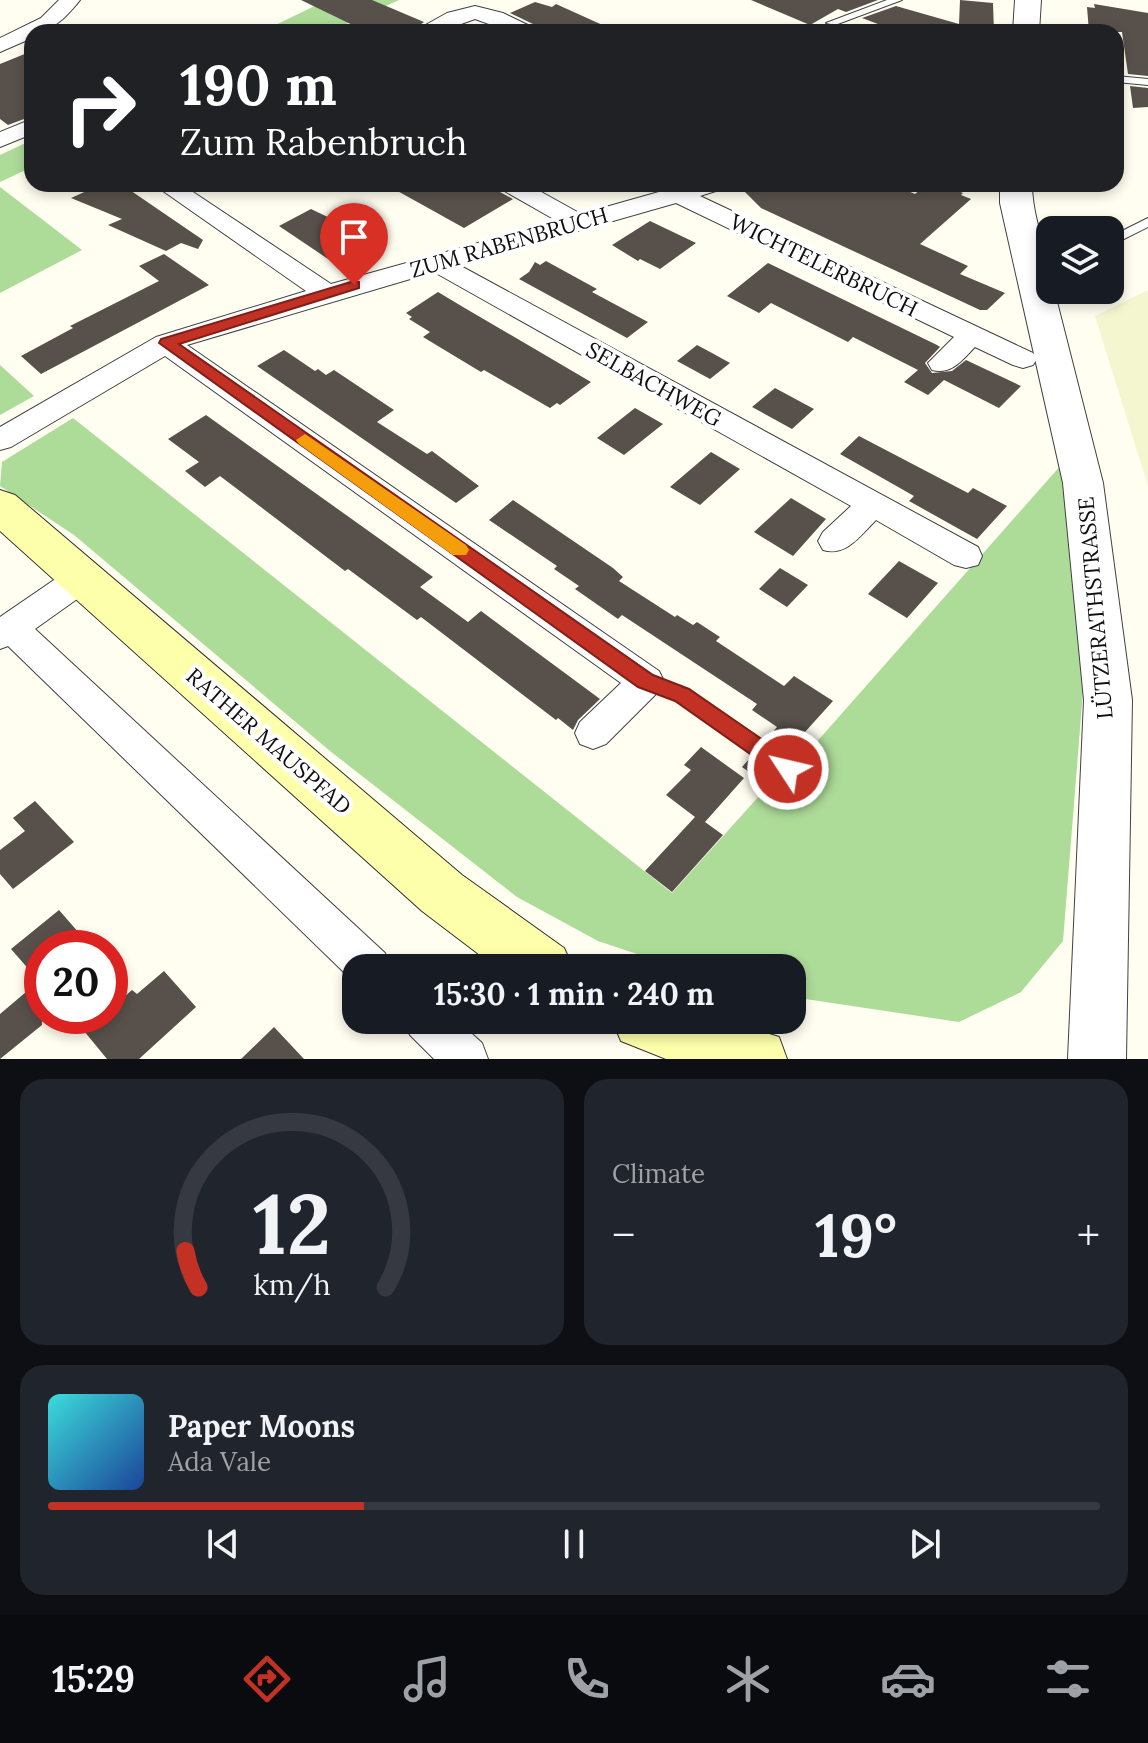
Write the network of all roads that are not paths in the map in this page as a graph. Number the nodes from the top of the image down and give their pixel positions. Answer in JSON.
{"nodes":[{"id":1,"x":70,"y":0,"type":"edge"},
{"id":2,"x":897,"y":0,"type":"edge"},
{"id":3,"x":1028,"y":0,"type":"edge"},
{"id":4,"x":831,"y":23,"type":"dead end"},
{"id":5,"x":44,"y":24,"type":"edge"},
{"id":6,"x":441,"y":24,"type":"edge"},
{"id":7,"x":507,"y":24,"type":"edge"},
{"id":8,"x":1026,"y":24,"type":"edge"},
{"id":9,"x":24,"y":34,"type":"edge"},
{"id":10,"x":0,"y":46,"type":"edge"},
{"id":11,"x":1124,"y":80,"type":"edge"},
{"id":12,"x":1148,"y":82,"type":"edge"},
{"id":13,"x":24,"y":130,"type":"edge"},
{"id":14,"x":0,"y":140,"type":"edge"},
{"id":15,"x":177,"y":192,"type":"edge"},
{"id":16,"x":524,"y":192,"type":"edge"},
{"id":17,"x":684,"y":192,"type":"edge"},
{"id":18,"x":1016,"y":192,"type":"edge"},
{"id":19,"x":677,"y":194,"type":"junction"},
{"id":20,"x":578,"y":222,"type":"junction"},
{"id":21,"x":1148,"y":222,"type":"edge"},
{"id":22,"x":1124,"y":235,"type":"edge"},
{"id":23,"x":435,"y":262,"type":"junction"},
{"id":24,"x":326,"y":293,"type":"junction"},
{"id":25,"x":971,"y":336,"type":"junction"},
{"id":26,"x":166,"y":343,"type":"junction"},
{"id":27,"x":1023,"y":359,"type":"dead end"},
{"id":28,"x":942,"y":363,"type":"dead end"},
{"id":29,"x":0,"y":440,"type":"edge"},
{"id":30,"x":872,"y":505,"type":"junction"},
{"id":31,"x":0,"y":506,"type":"edge"},
{"id":32,"x":834,"y":541,"type":"dead end"},
{"id":33,"x":966,"y":556,"type":"dead end"},
{"id":34,"x":82,"y":578,"type":"junction"},
{"id":35,"x":6,"y":631,"type":"edge"},
{"id":36,"x":646,"y":681,"type":"junction"},
{"id":37,"x":593,"y":733,"type":"dead end"},
{"id":38,"x":788,"y":769,"type":"dead end"},
{"id":39,"x":355,"y":954,"type":"edge"},
{"id":40,"x":525,"y":954,"type":"edge"},
{"id":41,"x":440,"y":1034,"type":"edge"},
{"id":42,"x":679,"y":1034,"type":"edge"},
{"id":43,"x":466,"y":1059,"type":"edge"},
{"id":44,"x":757,"y":1059,"type":"edge"},
{"id":45,"x":1097,"y":1059,"type":"edge"}],
"edges":[{"from":1,"to":5,"type":"street"},
{"from":2,"to":4,"type":"lane"},
{"from":3,"to":8,"type":"street"},
{"from":6,"to":7,"type":"street"},
{"from":9,"to":10,"type":"street"},
{"from":11,"to":12,"type":"lane"},
{"from":13,"to":14,"type":"street"},
{"from":15,"to":24,"type":"street"},
{"from":16,"to":20,"type":"street"},
{"from":17,"to":19,"type":"street","name":"ZUM RABENBRUCH"},
{"from":18,"to":45,"type":"street","name":"LÜTZERATHSTRASSE"},
{"from":19,"to":20,"type":"street","name":"ZUM RABENBRUCH"},
{"from":19,"to":25,"type":"street","name":"WICHTELERBRUCH"},
{"from":20,"to":23,"type":"street","name":"ZUM RABENBRUCH"},
{"from":21,"to":22,"type":"lane"},
{"from":23,"to":24,"type":"street","name":"ZUM RABENBRUCH"},
{"from":23,"to":30,"type":"street","name":"SELBACHWEG"},
{"from":24,"to":26,"type":"street","name":"ZUM RABENBRUCH"},
{"from":25,"to":27,"type":"street","name":"WICHTELERBRUCH"},
{"from":25,"to":28,"type":"street"},
{"from":26,"to":29,"type":"street","name":"ZUM RABENBRUCH"},
{"from":26,"to":36,"type":"street"},
{"from":30,"to":32,"type":"street"},
{"from":30,"to":33,"type":"street","name":"SELBACHWEG"},
{"from":31,"to":34,"type":"main road","name":"RATHER MAUSPFAD"},
{"from":34,"to":35,"type":"street"},
{"from":34,"to":40,"type":"main road","name":"RATHER MAUSPFAD"},
{"from":35,"to":39,"type":"street"},
{"from":36,"to":37,"type":"street"},
{"from":36,"to":38,"type":"lane"},
{"from":41,"to":43,"type":"street"},
{"from":42,"to":44,"type":"main road"}]}
